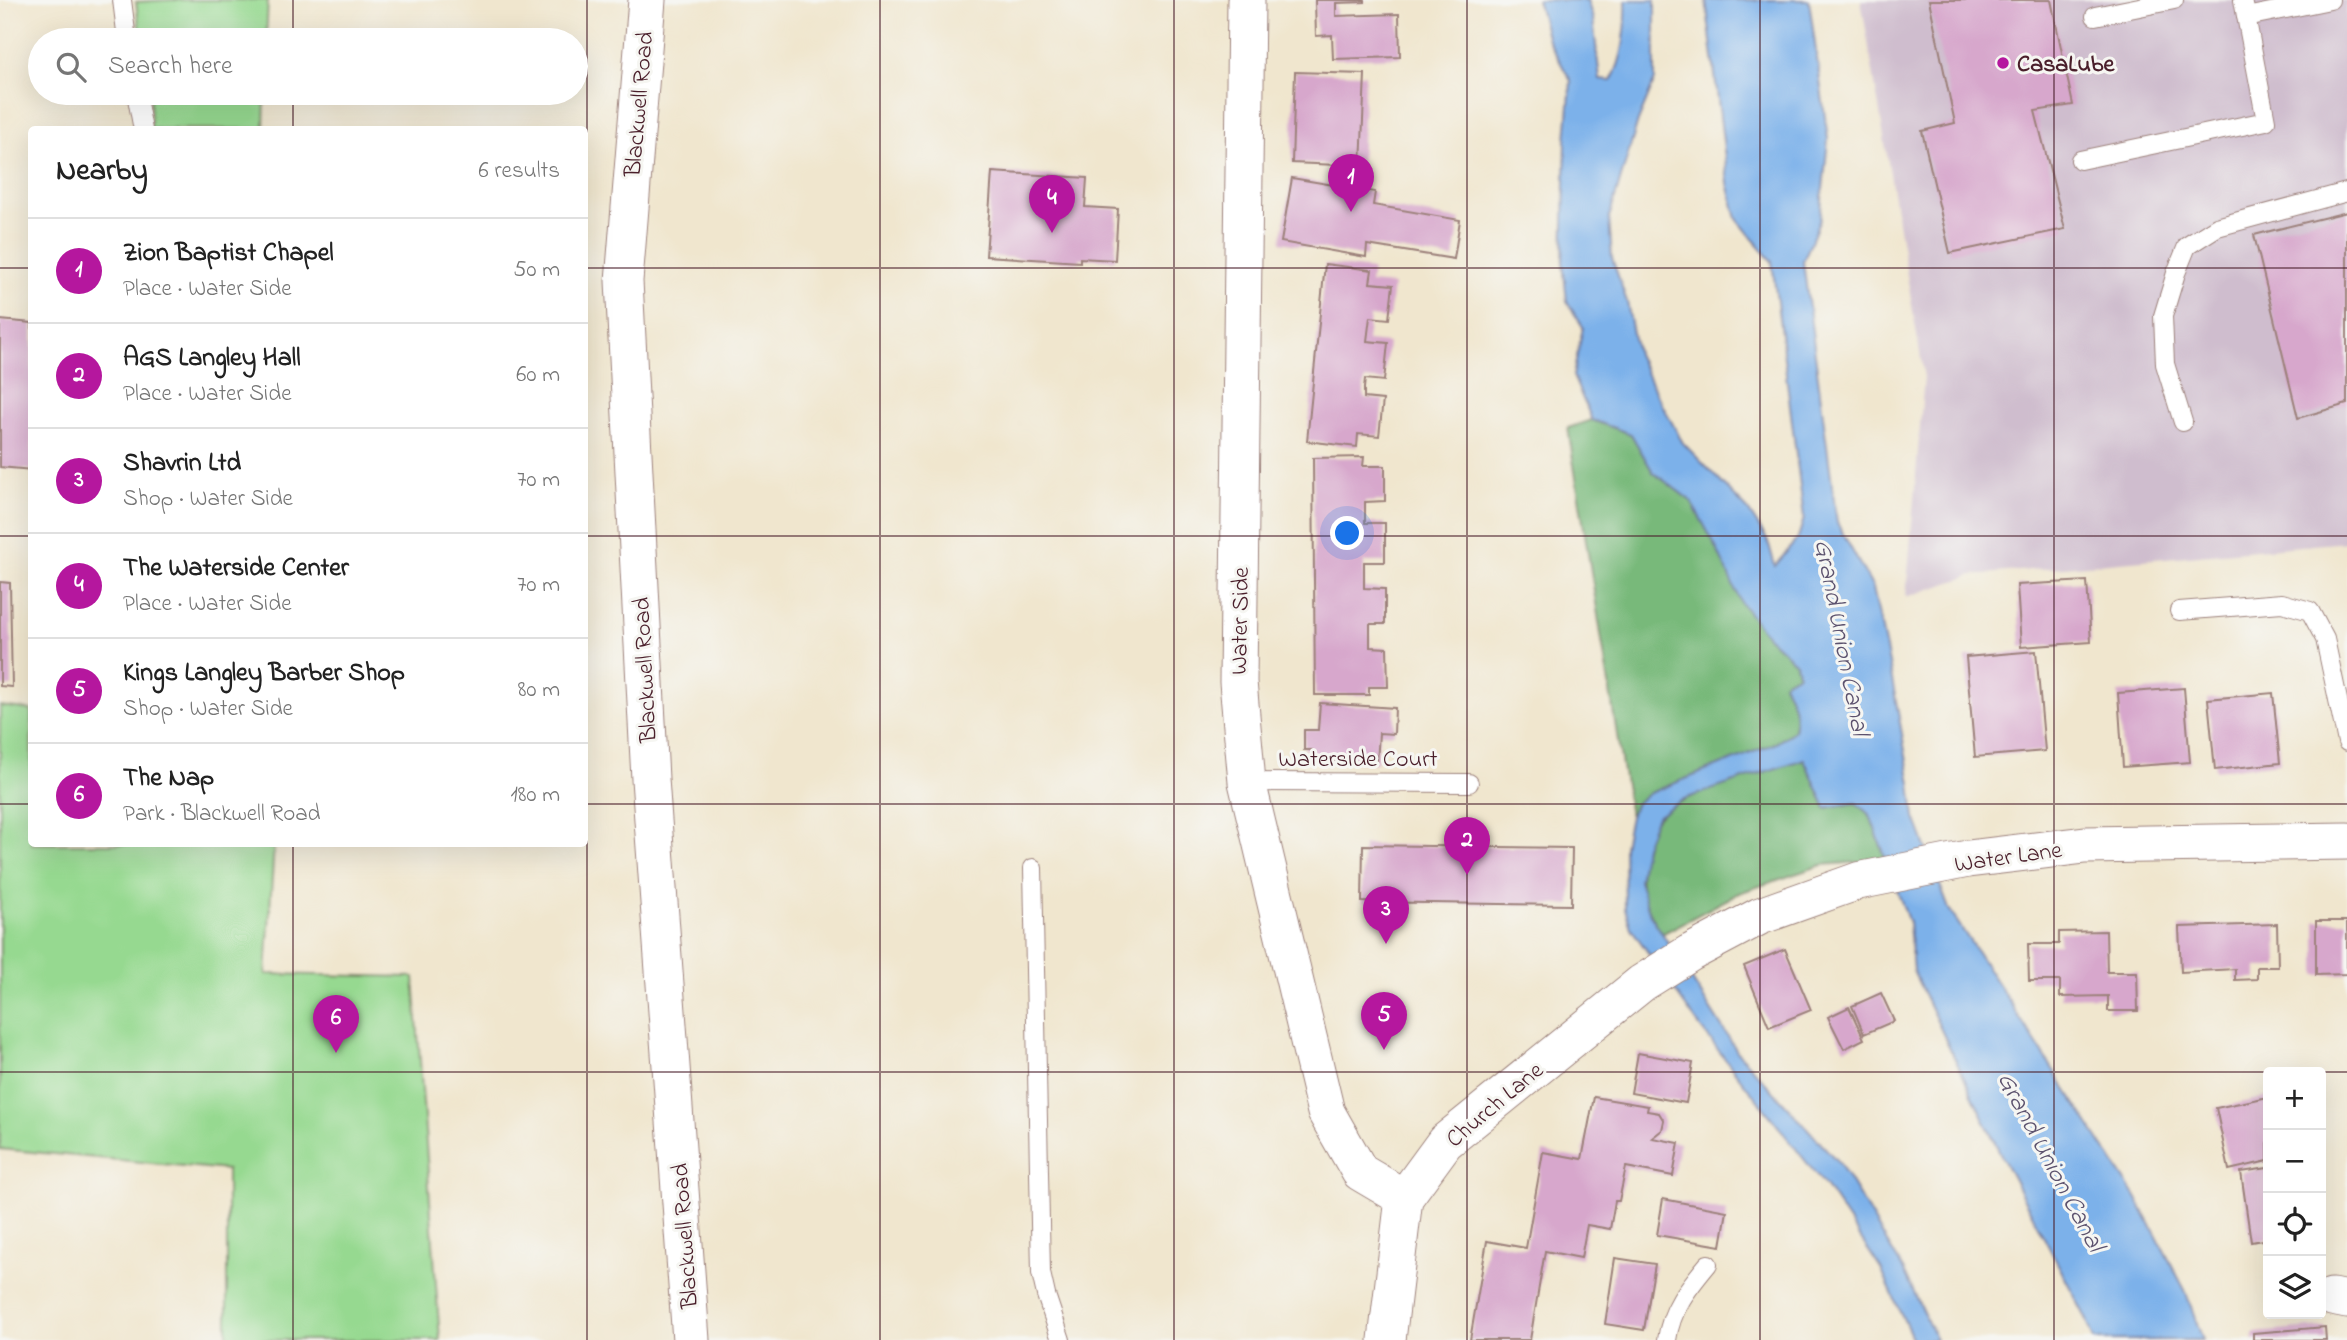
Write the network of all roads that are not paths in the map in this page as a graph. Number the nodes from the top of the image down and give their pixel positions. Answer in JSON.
{"nodes":[{"id":1,"x":122,"y":0,"type":"edge"},
{"id":2,"x":647,"y":0,"type":"edge"},
{"id":3,"x":1246,"y":0,"type":"edge"},
{"id":4,"x":2174,"y":0,"type":"edge"},
{"id":5,"x":2330,"y":0,"type":"edge"},
{"id":6,"x":2245,"y":9,"type":"edge"},
{"id":7,"x":2095,"y":16,"type":"dead end"},
{"id":8,"x":126,"y":28,"type":"edge"},
{"id":9,"x":138,"y":105,"type":"edge"},
{"id":10,"x":142,"y":126,"type":"edge"},
{"id":11,"x":2080,"y":160,"type":"dead end"},
{"id":12,"x":2347,"y":192,"type":"edge"},
{"id":13,"x":2183,"y":422,"type":"dead end"},
{"id":14,"x":2179,"y":611,"type":"dead end"},
{"id":15,"x":2347,"y":742,"type":"edge"},
{"id":16,"x":1247,"y":782,"type":"junction"},
{"id":17,"x":1469,"y":783,"type":"dead end"},
{"id":18,"x":2347,"y":841,"type":"edge"},
{"id":19,"x":1033,"y":868,"type":"dead end"},
{"id":20,"x":1685,"y":955,"type":"joint"},
{"id":21,"x":1404,"y":1198,"type":"junction"},
{"id":22,"x":1708,"y":1264,"type":"dead end"},
{"id":23,"x":691,"y":1340,"type":"edge"},
{"id":24,"x":1061,"y":1340,"type":"edge"},
{"id":25,"x":1387,"y":1340,"type":"edge"},
{"id":26,"x":1667,"y":1340,"type":"edge"}],
"edges":[{"from":1,"to":8,"type":"lane"},
{"from":2,"to":23,"type":"street","name":"Blackwell Road"},
{"from":3,"to":16,"type":"street","name":"Water Side"},
{"from":4,"to":7,"type":"lane"},
{"from":5,"to":6,"type":"lane"},
{"from":6,"to":11,"type":"lane"},
{"from":9,"to":10,"type":"lane"},
{"from":12,"to":13,"type":"lane"},
{"from":14,"to":15,"type":"lane"},
{"from":16,"to":17,"type":"lane","name":"Waterside Court"},
{"from":16,"to":21,"type":"street","name":"Water Side"},
{"from":18,"to":20,"type":"street","name":"Water Lane"},
{"from":19,"to":24,"type":"lane"},
{"from":20,"to":21,"type":"street","name":"Church Lane"},
{"from":21,"to":25,"type":"street","name":"Church Lane"},
{"from":22,"to":26,"type":"lane"}]}
